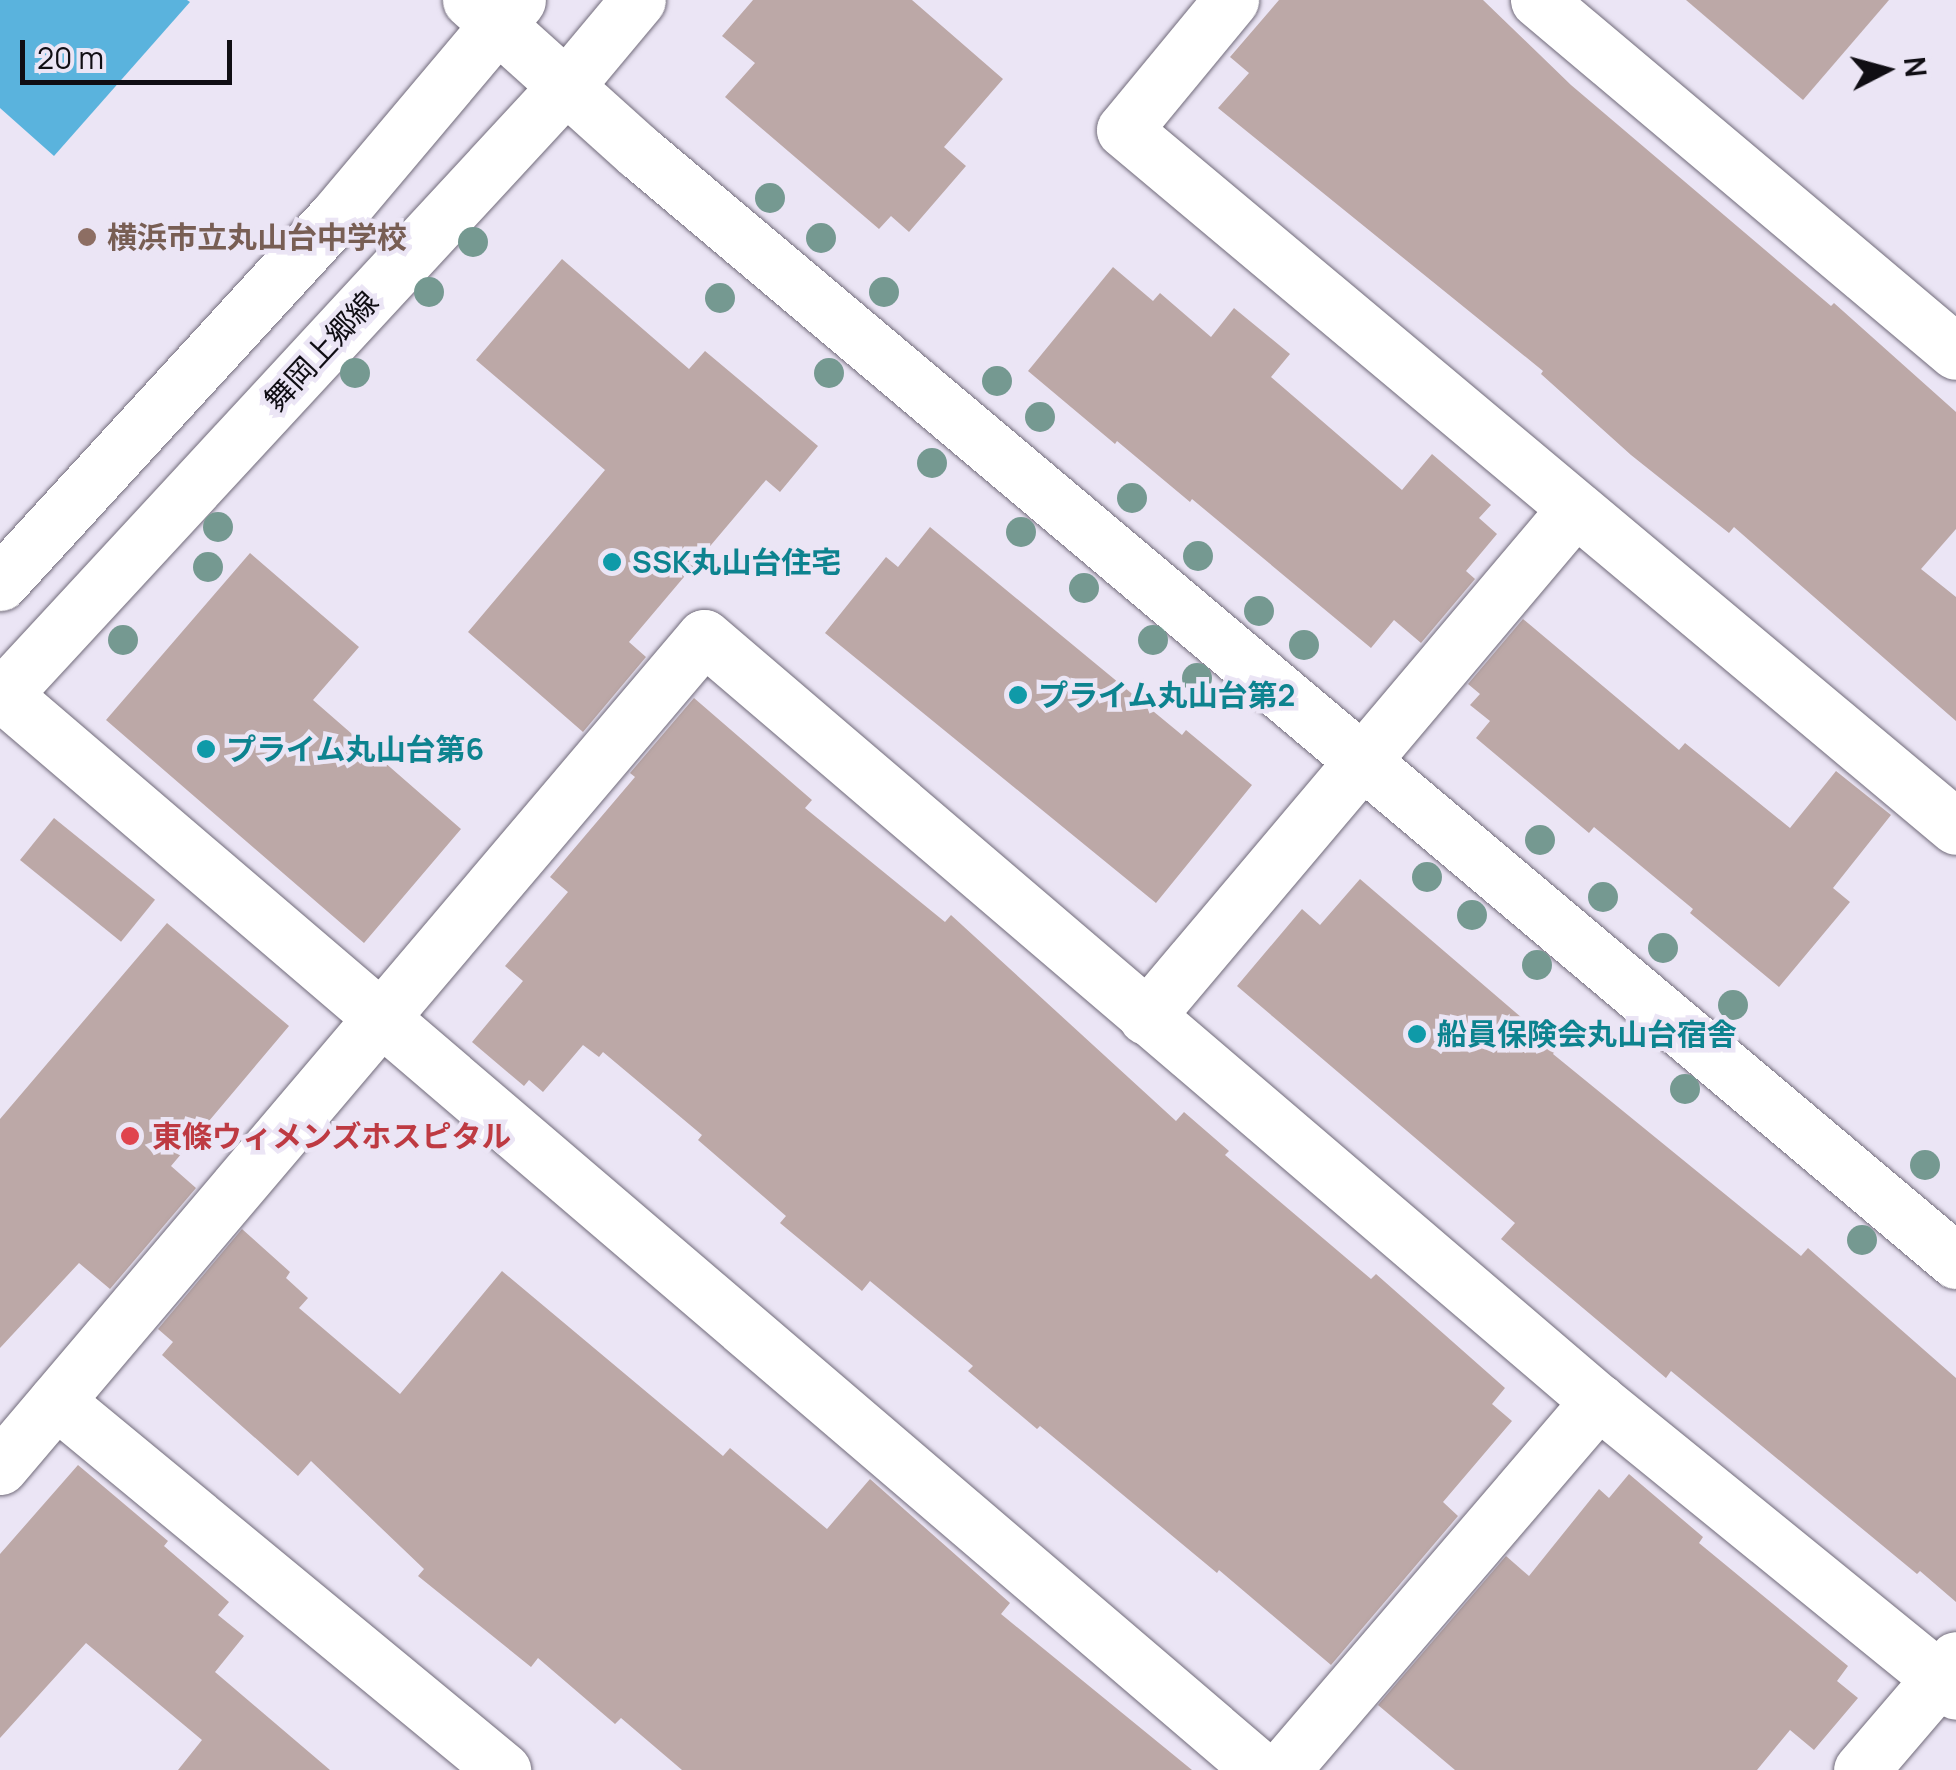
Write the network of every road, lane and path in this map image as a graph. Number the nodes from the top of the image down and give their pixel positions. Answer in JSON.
{"nodes":[{"id":1,"x":638,"y":0,"type":"edge"},
{"id":2,"x":1230,"y":0,"type":"edge"},
{"id":3,"x":1538,"y":0,"type":"edge"},
{"id":4,"x":495,"y":8,"type":"edge"},
{"id":5,"x":566,"y":86,"type":"junction"},
{"id":6,"x":1956,"y":352,"type":"edge"},
{"id":7,"x":1574,"y":510,"type":"junction"},
{"id":8,"x":0,"y":583,"type":"edge"},
{"id":9,"x":1,"y":695,"type":"edge"},
{"id":10,"x":1362,"y":763,"type":"junction"},
{"id":11,"x":1956,"y":828,"type":"edge"},
{"id":12,"x":379,"y":1016,"type":"junction"},
{"id":13,"x":1146,"y":1017,"type":"junction"},
{"id":14,"x":1956,"y":1262,"type":"edge"},
{"id":15,"x":56,"y":1401,"type":"junction"},
{"id":16,"x":1598,"y":1401,"type":"junction"},
{"id":17,"x":0,"y":1467,"type":"edge"},
{"id":18,"x":1950,"y":1676,"type":"edge"},
{"id":19,"x":503,"y":1770,"type":"edge"},
{"id":20,"x":1261,"y":1770,"type":"edge"},
{"id":21,"x":1282,"y":1770,"type":"edge"},
{"id":22,"x":1862,"y":1770,"type":"edge"}],
"edges":[{"from":1,"to":5,"type":"street","name":"舞岡上郷線"},
{"from":2,"to":7,"type":"street"},
{"from":3,"to":6,"type":"street"},
{"from":4,"to":5,"type":"street"},
{"from":4,"to":8,"type":"street"},
{"from":5,"to":9,"type":"street","name":"舞岡上郷線"},
{"from":5,"to":10,"type":"street"},
{"from":7,"to":10,"type":"street"},
{"from":7,"to":11,"type":"street"},
{"from":9,"to":12,"type":"street"},
{"from":10,"to":13,"type":"street"},
{"from":10,"to":14,"type":"street"},
{"from":12,"to":13,"type":"street"},
{"from":12,"to":15,"type":"street"},
{"from":12,"to":20,"type":"street"},
{"from":13,"to":16,"type":"street"},
{"from":15,"to":17,"type":"street"},
{"from":15,"to":19,"type":"street"},
{"from":16,"to":18,"type":"street"},
{"from":16,"to":21,"type":"street"},
{"from":18,"to":22,"type":"street"}]}
